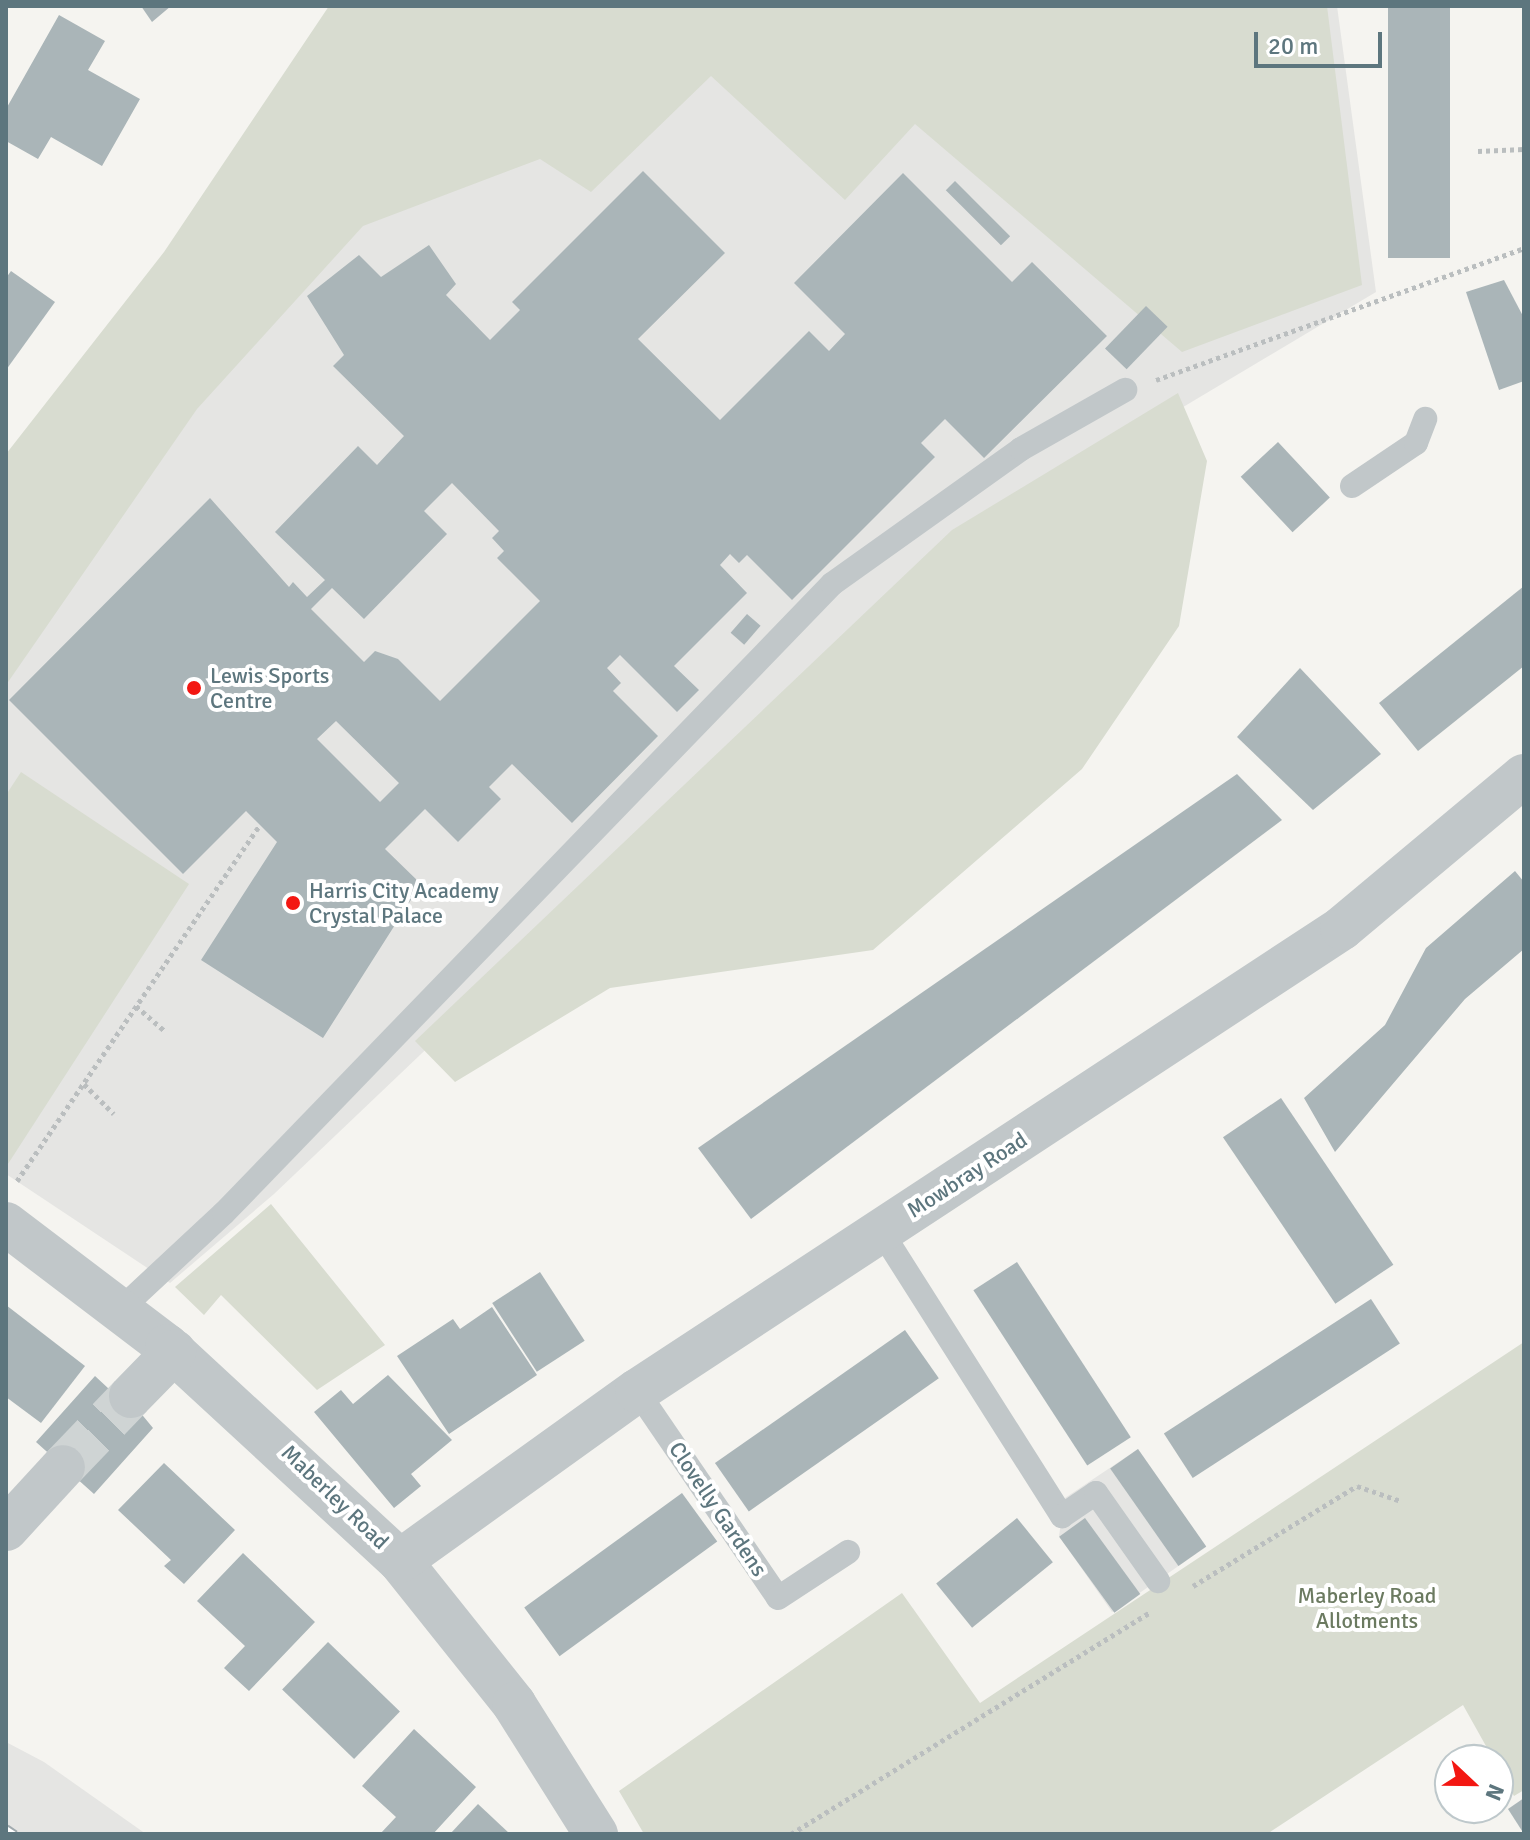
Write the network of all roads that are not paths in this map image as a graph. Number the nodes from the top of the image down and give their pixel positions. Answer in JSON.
{"nodes":[{"id":1,"x":1125,"y":390,"type":"road end"},
{"id":2,"x":1425,"y":419,"type":"dead end"},
{"id":3,"x":1352,"y":486,"type":"dead end"},
{"id":4,"x":1524,"y":776,"type":"edge"},
{"id":5,"x":10,"y":1205,"type":"edge"},
{"id":6,"x":881,"y":1231,"type":"junction"},
{"id":7,"x":122,"y":1308,"type":"junction"},
{"id":8,"x":174,"y":1352,"type":"junction"},
{"id":9,"x":637,"y":1391,"type":"junction"},
{"id":10,"x":131,"y":1396,"type":"tunnel mouth"},
{"id":11,"x":63,"y":1467,"type":"tunnel mouth"},
{"id":12,"x":6,"y":1529,"type":"edge"},
{"id":13,"x":848,"y":1552,"type":"dead end"},
{"id":14,"x":400,"y":1561,"type":"junction"},
{"id":15,"x":1167,"y":1593,"type":"road end"},
{"id":16,"x":596,"y":1834,"type":"edge"}],
"edges":[{"from":1,"to":7,"type":"lane"},
{"from":2,"to":3,"type":"lane"},
{"from":4,"to":6,"type":"street","name":"Mowbray Road"},
{"from":5,"to":7,"type":"street","name":"Maberley Road"},
{"from":6,"to":9,"type":"street","name":"Mowbray Road"},
{"from":6,"to":15,"type":"lane"},
{"from":7,"to":8,"type":"street","name":"Maberley Road"},
{"from":8,"to":10,"type":"street"},
{"from":8,"to":14,"type":"street","name":"Maberley Road"},
{"from":9,"to":13,"type":"lane","name":"Clovelly Gardens"},
{"from":9,"to":14,"type":"street","name":"Mowbray Road"},
{"from":11,"to":12,"type":"street"},
{"from":14,"to":16,"type":"street","name":"Maberley Road"}]}
